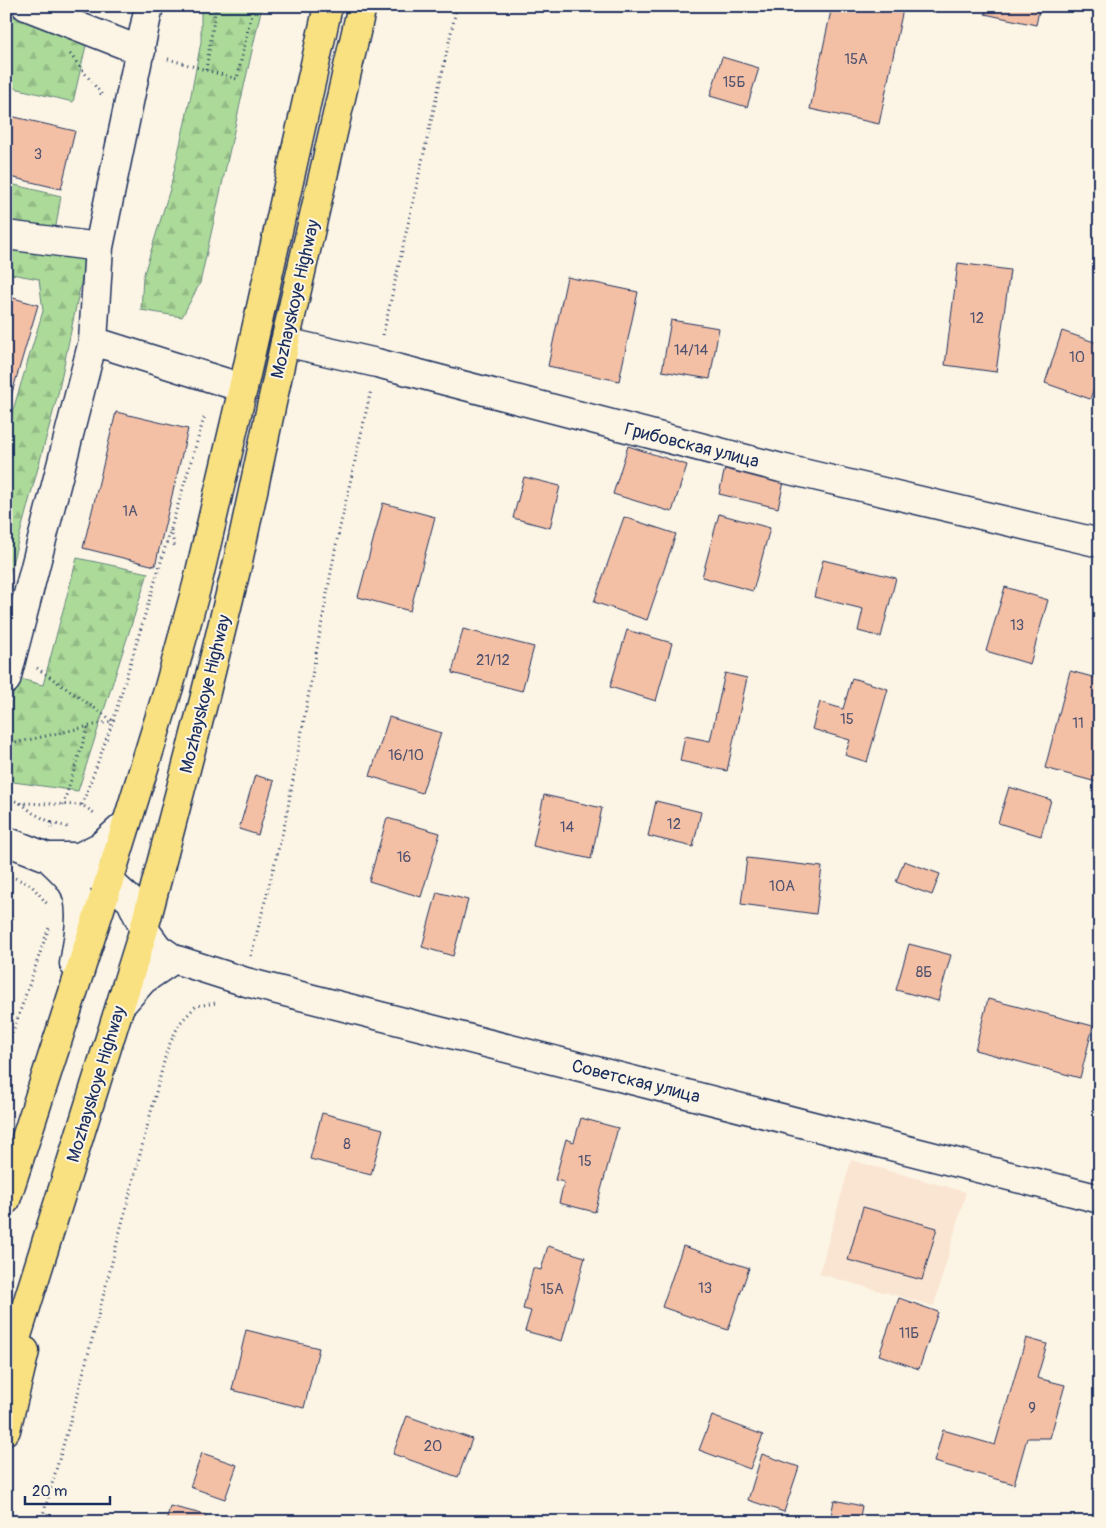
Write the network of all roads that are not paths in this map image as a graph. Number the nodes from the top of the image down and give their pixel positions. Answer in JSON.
{"nodes":[{"id":1,"x":26,"y":6,"type":"edge"},
{"id":2,"x":149,"y":6,"type":"edge"},
{"id":3,"x":328,"y":6,"type":"edge"},
{"id":4,"x":362,"y":6,"type":"edge"},
{"id":5,"x":141,"y":51,"type":"junction"},
{"id":6,"x":6,"y":234,"type":"edge"},
{"id":7,"x":99,"y":248,"type":"junction"},
{"id":8,"x":93,"y":341,"type":"junction"},
{"id":9,"x":285,"y":342,"type":"junction"},
{"id":10,"x":243,"y":388,"type":"junction"},
{"id":11,"x":1100,"y":543,"type":"edge"},
{"id":12,"x":16,"y":603,"type":"edge"},
{"id":13,"x":6,"y":680,"type":"edge"},
{"id":14,"x":126,"y":824,"type":"junction"},
{"id":15,"x":6,"y":841,"type":"edge"},
{"id":16,"x":48,"y":858,"type":"junction"},
{"id":17,"x":109,"y":881,"type":"junction"},
{"id":18,"x":144,"y":929,"type":"junction"},
{"id":19,"x":174,"y":959,"type":"junction"},
{"id":20,"x":121,"y":1005,"type":"junction"},
{"id":21,"x":62,"y":1024,"type":"junction"},
{"id":22,"x":17,"y":1165,"type":"junction"},
{"id":23,"x":63,"y":1191,"type":"junction"},
{"id":24,"x":6,"y":1192,"type":"edge"},
{"id":25,"x":1100,"y":1198,"type":"edge"},
{"id":26,"x":6,"y":1200,"type":"edge"},
{"id":27,"x":6,"y":1371,"type":"edge"},
{"id":28,"x":6,"y":1430,"type":"edge"}],
"edges":[{"from":1,"to":5,"type":"street"},
{"from":2,"to":5,"type":"street"},
{"from":3,"to":10,"type":"main road","name":"Mozhayskoye Highway"},
{"from":4,"to":9,"type":"main road","name":"Mozhayskoye Highway"},
{"from":5,"to":7,"type":"street"},
{"from":6,"to":7,"type":"street"},
{"from":7,"to":8,"type":"street"},
{"from":8,"to":10,"type":"street"},
{"from":8,"to":12,"type":"street"},
{"from":9,"to":11,"type":"street","name":"Грибовская улица"},
{"from":9,"to":18,"type":"main road","name":"Mozhayskoye Highway"},
{"from":10,"to":14,"type":"main road","name":"Mozhayskoye Highway"},
{"from":12,"to":13,"type":"street"},
{"from":14,"to":16,"type":"street"},
{"from":14,"to":17,"type":"main road","name":"Mozhayskoye Highway"},
{"from":15,"to":16,"type":"street"},
{"from":16,"to":17,"type":"street"},
{"from":16,"to":21,"type":"street"},
{"from":17,"to":18,"type":"street","name":"Советская улица"},
{"from":17,"to":21,"type":"main road","name":"Mozhayskoye Highway"},
{"from":18,"to":19,"type":"street","name":"Советская улица"},
{"from":18,"to":20,"type":"main road","name":"Mozhayskoye Highway"},
{"from":19,"to":20,"type":"street"},
{"from":19,"to":25,"type":"street","name":"Советская улица"},
{"from":20,"to":23,"type":"main road","name":"Mozhayskoye Highway"},
{"from":21,"to":22,"type":"main road","name":"Mozhayskoye Highway"},
{"from":22,"to":24,"type":"main road"},
{"from":22,"to":26,"type":"main road","name":"Mozhayskoye Highway"},
{"from":23,"to":27,"type":"main road","name":"Mozhayskoye Highway"},
{"from":23,"to":28,"type":"main road"}]}
